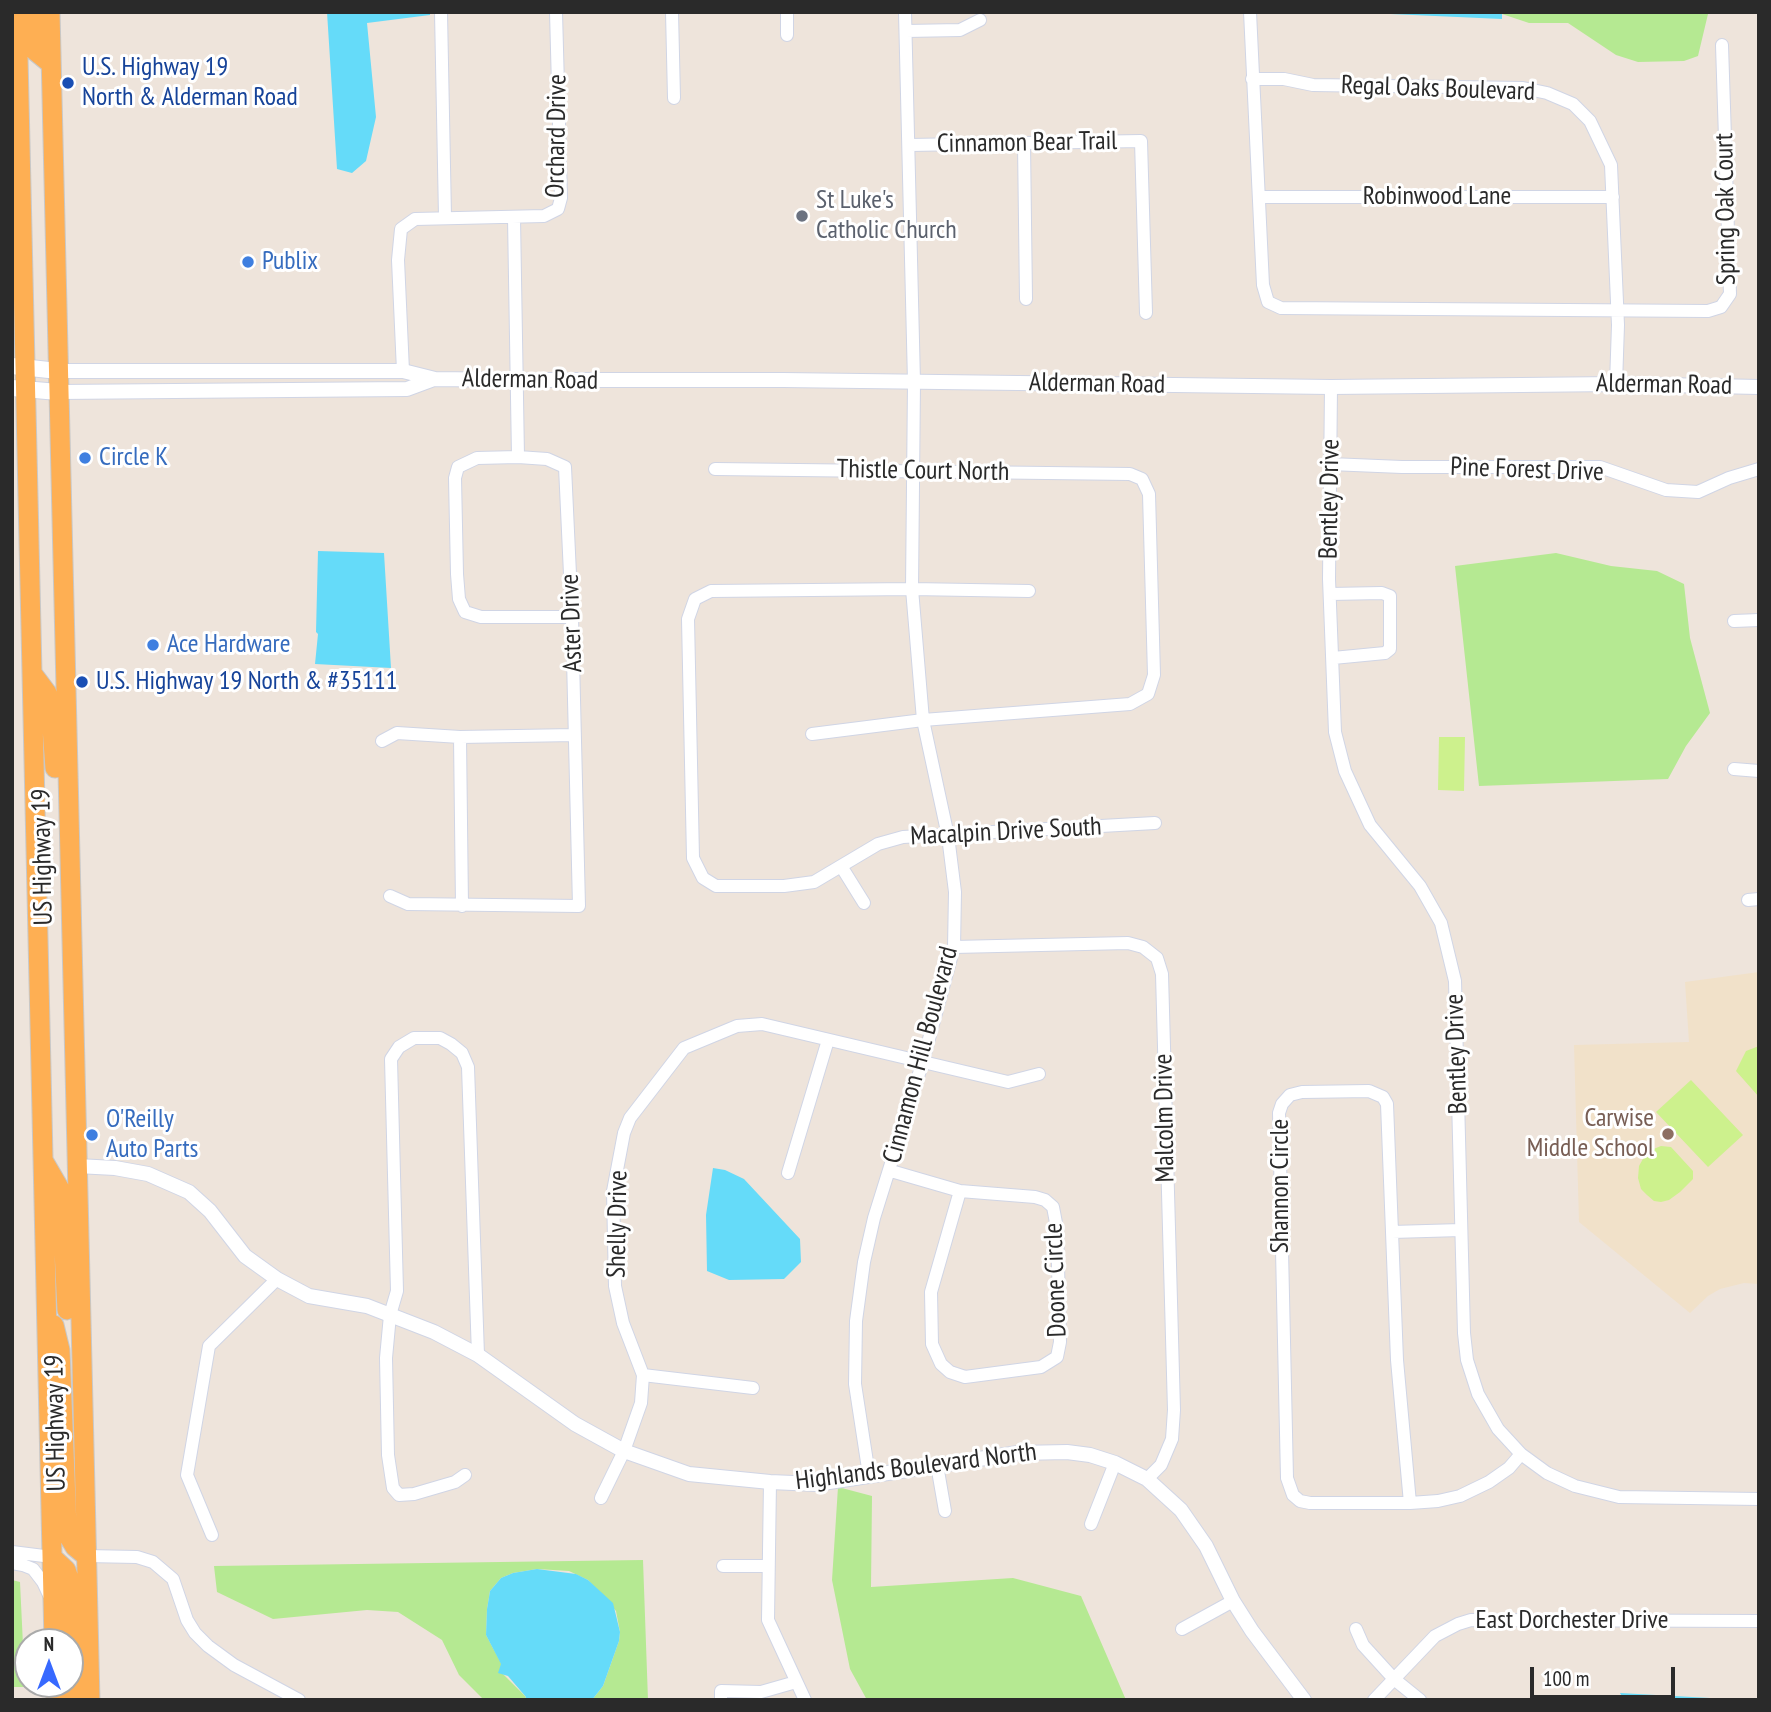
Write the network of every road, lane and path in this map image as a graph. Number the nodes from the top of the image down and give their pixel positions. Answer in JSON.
{"nodes":[{"id":1,"x":18,"y":12,"type":"edge"},
{"id":2,"x":31,"y":12,"type":"edge"},
{"id":3,"x":50,"y":12,"type":"edge"},
{"id":4,"x":441,"y":12,"type":"edge"},
{"id":5,"x":556,"y":12,"type":"edge"},
{"id":6,"x":672,"y":12,"type":"edge"},
{"id":7,"x":787,"y":12,"type":"edge"},
{"id":8,"x":905,"y":12,"type":"edge"},
{"id":9,"x":1250,"y":12,"type":"edge"},
{"id":10,"x":980,"y":20,"type":"dead end"},
{"id":11,"x":906,"y":31,"type":"junction"},
{"id":12,"x":787,"y":35,"type":"dead end"},
{"id":13,"x":1722,"y":46,"type":"dead end"},
{"id":14,"x":51,"y":64,"type":"junction"},
{"id":15,"x":1252,"y":79,"type":"junction"},
{"id":16,"x":674,"y":98,"type":"dead end"},
{"id":17,"x":1024,"y":144,"type":"junction"},
{"id":18,"x":909,"y":145,"type":"junction"},
{"id":19,"x":1260,"y":197,"type":"junction"},
{"id":20,"x":1613,"y":197,"type":"junction"},
{"id":21,"x":445,"y":217,"type":"junction"},
{"id":22,"x":514,"y":218,"type":"junction"},
{"id":23,"x":1026,"y":299,"type":"dead end"},
{"id":24,"x":1617,"y":309,"type":"junction"},
{"id":25,"x":1146,"y":313,"type":"dead end"},
{"id":26,"x":20,"y":366,"type":"edge"},
{"id":27,"x":58,"y":371,"type":"junction"},
{"id":28,"x":403,"y":371,"type":"junction"},
{"id":29,"x":435,"y":379,"type":"junction"},
{"id":30,"x":517,"y":380,"type":"junction"},
{"id":31,"x":914,"y":382,"type":"junction"},
{"id":32,"x":1616,"y":384,"type":"junction"},
{"id":33,"x":1331,"y":387,"type":"junction"},
{"id":34,"x":1759,"y":387,"type":"edge"},
{"id":35,"x":19,"y":388,"type":"edge"},
{"id":36,"x":58,"y":391,"type":"junction"},
{"id":37,"x":518,"y":457,"type":"junction"},
{"id":38,"x":1330,"y":464,"type":"junction"},
{"id":39,"x":715,"y":469,"type":"dead end"},
{"id":40,"x":1759,"y":469,"type":"edge"},
{"id":41,"x":912,"y":471,"type":"junction"},
{"id":42,"x":912,"y":589,"type":"junction"},
{"id":43,"x":1029,"y":591,"type":"dead end"},
{"id":44,"x":1330,"y":594,"type":"junction"},
{"id":45,"x":572,"y":617,"type":"junction"},
{"id":46,"x":1759,"y":620,"type":"edge"},
{"id":47,"x":1734,"y":621,"type":"dead end"},
{"id":48,"x":1333,"y":658,"type":"junction"},
{"id":49,"x":32,"y":673,"type":"junction"},
{"id":50,"x":923,"y":720,"type":"junction"},
{"id":51,"x":812,"y":734,"type":"dead end"},
{"id":52,"x":574,"y":735,"type":"junction"},
{"id":53,"x":460,"y":737,"type":"junction"},
{"id":54,"x":382,"y":741,"type":"dead end"},
{"id":55,"x":1734,"y":769,"type":"dead end"},
{"id":56,"x":1759,"y":771,"type":"edge"},
{"id":57,"x":1155,"y":823,"type":"dead end"},
{"id":58,"x":948,"y":836,"type":"junction"},
{"id":59,"x":841,"y":866,"type":"junction"},
{"id":60,"x":390,"y":896,"type":"dead end"},
{"id":61,"x":864,"y":903,"type":"dead end"},
{"id":62,"x":462,"y":906,"type":"junction"},
{"id":63,"x":954,"y":947,"type":"junction"},
{"id":64,"x":72,"y":952,"type":"junction"},
{"id":65,"x":828,"y":1040,"type":"junction"},
{"id":66,"x":923,"y":1061,"type":"junction"},
{"id":67,"x":1039,"y":1074,"type":"dead end"},
{"id":68,"x":42,"y":1158,"type":"junction"},
{"id":69,"x":77,"y":1166,"type":"junction"},
{"id":70,"x":891,"y":1171,"type":"junction"},
{"id":71,"x":788,"y":1173,"type":"dead end"},
{"id":72,"x":960,"y":1191,"type":"junction"},
{"id":73,"x":1461,"y":1230,"type":"junction"},
{"id":74,"x":1392,"y":1232,"type":"junction"},
{"id":75,"x":276,"y":1279,"type":"junction"},
{"id":76,"x":46,"y":1297,"type":"junction"},
{"id":77,"x":390,"y":1315,"type":"junction"},
{"id":78,"x":478,"y":1355,"type":"junction"},
{"id":79,"x":643,"y":1376,"type":"junction"},
{"id":80,"x":753,"y":1388,"type":"dead end"},
{"id":81,"x":83,"y":1429,"type":"junction"},
{"id":82,"x":624,"y":1451,"type":"junction"},
{"id":83,"x":1521,"y":1454,"type":"junction"},
{"id":84,"x":1115,"y":1463,"type":"junction"},
{"id":85,"x":937,"y":1465,"type":"junction"},
{"id":86,"x":465,"y":1475,"type":"dead end"},
{"id":87,"x":869,"y":1475,"type":"junction"},
{"id":88,"x":1147,"y":1479,"type":"junction"},
{"id":89,"x":770,"y":1482,"type":"junction"},
{"id":90,"x":601,"y":1498,"type":"dead end"},
{"id":91,"x":1759,"y":1499,"type":"edge"},
{"id":92,"x":1410,"y":1503,"type":"junction"},
{"id":93,"x":945,"y":1511,"type":"dead end"},
{"id":94,"x":1091,"y":1524,"type":"dead end"},
{"id":95,"x":212,"y":1535,"type":"dead end"},
{"id":96,"x":12,"y":1552,"type":"edge"},
{"id":97,"x":86,"y":1556,"type":"junction"},
{"id":98,"x":52,"y":1557,"type":"junction"},
{"id":99,"x":12,"y":1563,"type":"edge"},
{"id":100,"x":723,"y":1566,"type":"dead end"},
{"id":101,"x":767,"y":1566,"type":"junction"},
{"id":102,"x":1233,"y":1601,"type":"junction"},
{"id":103,"x":54,"y":1613,"type":"junction"},
{"id":104,"x":1759,"y":1621,"type":"edge"},
{"id":105,"x":54,"y":1628,"type":"edge"},
{"id":106,"x":1182,"y":1629,"type":"dead end"},
{"id":107,"x":1356,"y":1629,"type":"dead end"},
{"id":108,"x":1394,"y":1679,"type":"junction"},
{"id":109,"x":796,"y":1682,"type":"junction"},
{"id":110,"x":75,"y":1700,"type":"edge"},
{"id":111,"x":90,"y":1700,"type":"edge"},
{"id":112,"x":299,"y":1700,"type":"edge"},
{"id":113,"x":722,"y":1700,"type":"edge"},
{"id":114,"x":805,"y":1700,"type":"edge"},
{"id":115,"x":1304,"y":1700,"type":"edge"},
{"id":116,"x":1374,"y":1700,"type":"edge"},
{"id":117,"x":1420,"y":1700,"type":"edge"}],
"edges":[{"from":1,"to":26,"type":"highway","name":"US Highway 19"},
{"from":2,"to":14,"type":"highway"},
{"from":3,"to":14,"type":"highway","name":"US Highway 19"},
{"from":4,"to":21,"type":"street"},
{"from":5,"to":22,"type":"street","name":"Orchard Drive"},
{"from":6,"to":16,"type":"street"},
{"from":7,"to":12,"type":"street"},
{"from":8,"to":11,"type":"street","name":"Cinnamon Hill Boulevard"},
{"from":9,"to":15,"type":"street"},
{"from":10,"to":11,"type":"street"},
{"from":11,"to":18,"type":"street","name":"Cinnamon Hill Boulevard"},
{"from":13,"to":24,"type":"street","name":"Spring Oak Court"},
{"from":14,"to":27,"type":"highway","name":"US Highway 19"},
{"from":15,"to":19,"type":"street"},
{"from":15,"to":20,"type":"street","name":"Regal Oaks Boulevard"},
{"from":17,"to":18,"type":"street","name":"Cinnamon Bear Trail"},
{"from":17,"to":23,"type":"street"},
{"from":17,"to":25,"type":"street","name":"Cinnamon Bear Trail"},
{"from":18,"to":31,"type":"street","name":"Cinnamon Hill Boulevard"},
{"from":19,"to":20,"type":"street","name":"Robinwood Lane"},
{"from":19,"to":24,"type":"street","name":"Spring Oak Court"},
{"from":20,"to":24,"type":"street","name":"Regal Oaks Boulevard"},
{"from":21,"to":22,"type":"street","name":"Orchard Drive"},
{"from":21,"to":28,"type":"street","name":"Orchard Drive"},
{"from":22,"to":30,"type":"street"},
{"from":24,"to":32,"type":"street","name":"Regal Oaks Boulevard"},
{"from":26,"to":27,"type":"main road","name":"Alderman Road"},
{"from":26,"to":35,"type":"highway","name":"US Highway 19"},
{"from":27,"to":28,"type":"street","name":"Alderman Road"},
{"from":27,"to":36,"type":"highway","name":"US Highway 19"},
{"from":28,"to":29,"type":"street","name":"Alderman Road"},
{"from":29,"to":30,"type":"street","name":"Alderman Road"},
{"from":29,"to":36,"type":"street","name":"Alderman Road"},
{"from":30,"to":31,"type":"street","name":"Alderman Road"},
{"from":30,"to":37,"type":"street"},
{"from":31,"to":33,"type":"street","name":"Alderman Road"},
{"from":31,"to":41,"type":"street","name":"Cinnamon Hill Boulevard"},
{"from":32,"to":33,"type":"street","name":"Alderman Road"},
{"from":32,"to":34,"type":"street","name":"Alderman Road"},
{"from":33,"to":38,"type":"street","name":"Bentley Drive"},
{"from":35,"to":36,"type":"main road","name":"Alderman Road"},
{"from":35,"to":49,"type":"highway","name":"US Highway 19"},
{"from":36,"to":64,"type":"highway","name":"US Highway 19"},
{"from":37,"to":45,"type":"street","name":"Aster Drive"},
{"from":37,"to":45,"type":"street"},
{"from":38,"to":40,"type":"street","name":"Pine Forest Drive"},
{"from":38,"to":44,"type":"street","name":"Bentley Drive"},
{"from":39,"to":41,"type":"street","name":"Thistle Court North"},
{"from":41,"to":42,"type":"street","name":"Cinnamon Hill Boulevard"},
{"from":41,"to":50,"type":"street","name":"Thistle Court North"},
{"from":42,"to":43,"type":"street"},
{"from":42,"to":50,"type":"street","name":"Cinnamon Hill Boulevard"},
{"from":42,"to":59,"type":"street","name":"Macalpin Drive South"},
{"from":44,"to":48,"type":"street","name":"Bentley Drive"},
{"from":44,"to":48,"type":"street"},
{"from":45,"to":52,"type":"street","name":"Aster Drive"},
{"from":46,"to":47,"type":"street"},
{"from":48,"to":73,"type":"street","name":"Bentley Drive"},
{"from":49,"to":64,"type":"highway"},
{"from":49,"to":68,"type":"highway","name":"US Highway 19"},
{"from":50,"to":51,"type":"street"},
{"from":50,"to":58,"type":"street","name":"Cinnamon Hill Boulevard"},
{"from":52,"to":53,"type":"street"},
{"from":52,"to":62,"type":"street","name":"Aster Drive"},
{"from":53,"to":54,"type":"street"},
{"from":53,"to":62,"type":"street"},
{"from":55,"to":56,"type":"street"},
{"from":57,"to":58,"type":"street","name":"Macalpin Drive South"},
{"from":58,"to":59,"type":"street","name":"Macalpin Drive South"},
{"from":58,"to":63,"type":"street","name":"Cinnamon Hill Boulevard"},
{"from":59,"to":61,"type":"street"},
{"from":60,"to":62,"type":"street"},
{"from":63,"to":66,"type":"street","name":"Cinnamon Hill Boulevard"},
{"from":63,"to":88,"type":"street","name":"Malcolm Drive"},
{"from":64,"to":69,"type":"highway","name":"US Highway 19"},
{"from":65,"to":66,"type":"street","name":"Shelly Drive"},
{"from":65,"to":71,"type":"street"},
{"from":65,"to":79,"type":"street","name":"Shelly Drive"},
{"from":66,"to":67,"type":"street","name":"Shelly Drive"},
{"from":66,"to":70,"type":"street","name":"Cinnamon Hill Boulevard"},
{"from":68,"to":76,"type":"highway","name":"US Highway 19"},
{"from":68,"to":81,"type":"highway"},
{"from":69,"to":75,"type":"street","name":"Highlands Boulevard North"},
{"from":69,"to":81,"type":"highway","name":"US Highway 19"},
{"from":70,"to":72,"type":"street","name":"Doone Circle"},
{"from":70,"to":87,"type":"street","name":"Cinnamon Hill Boulevard"},
{"from":72,"to":72,"type":"street","name":"Doone Circle"},
{"from":73,"to":74,"type":"street"},
{"from":73,"to":83,"type":"street","name":"Bentley Drive"},
{"from":74,"to":92,"type":"street","name":"Shannon Circle"},
{"from":74,"to":92,"type":"street","name":"Shannon Circle"},
{"from":75,"to":77,"type":"street","name":"Highlands Boulevard North"},
{"from":75,"to":95,"type":"street"},
{"from":76,"to":97,"type":"highway"},
{"from":76,"to":98,"type":"highway","name":"US Highway 19"},
{"from":77,"to":78,"type":"street","name":"Highlands Boulevard North"},
{"from":77,"to":78,"type":"street"},
{"from":77,"to":86,"type":"street"},
{"from":78,"to":82,"type":"street","name":"Highlands Boulevard North"},
{"from":79,"to":80,"type":"street"},
{"from":79,"to":82,"type":"street","name":"Shelly Drive"},
{"from":81,"to":97,"type":"highway","name":"US Highway 19"},
{"from":82,"to":89,"type":"street","name":"Highlands Boulevard North"},
{"from":82,"to":90,"type":"street","name":"Shelly Drive"},
{"from":83,"to":91,"type":"street","name":"Bentley Drive"},
{"from":83,"to":92,"type":"street","name":"Shannon Circle"},
{"from":84,"to":85,"type":"street","name":"Highlands Boulevard North"},
{"from":84,"to":88,"type":"street","name":"Highlands Boulevard North"},
{"from":84,"to":94,"type":"street"},
{"from":85,"to":87,"type":"street","name":"Highlands Boulevard North"},
{"from":85,"to":93,"type":"street"},
{"from":87,"to":89,"type":"street","name":"Highlands Boulevard North"},
{"from":88,"to":102,"type":"street","name":"Highlands Boulevard North"},
{"from":89,"to":101,"type":"street"},
{"from":96,"to":98,"type":"street"},
{"from":97,"to":111,"type":"highway","name":"US Highway 19"},
{"from":97,"to":112,"type":"street"},
{"from":98,"to":103,"type":"highway","name":"US Highway 19"},
{"from":98,"to":110,"type":"highway"},
{"from":99,"to":103,"type":"street"},
{"from":100,"to":101,"type":"street"},
{"from":101,"to":109,"type":"street"},
{"from":102,"to":106,"type":"street"},
{"from":102,"to":115,"type":"street","name":"Highlands Boulevard North"},
{"from":103,"to":105,"type":"highway","name":"US Highway 19"},
{"from":104,"to":108,"type":"street","name":"East Dorchester Drive"},
{"from":107,"to":108,"type":"street"},
{"from":108,"to":116,"type":"street","name":"East Dorchester Drive"},
{"from":108,"to":117,"type":"street"},
{"from":109,"to":113,"type":"street"},
{"from":109,"to":114,"type":"street"}]}
